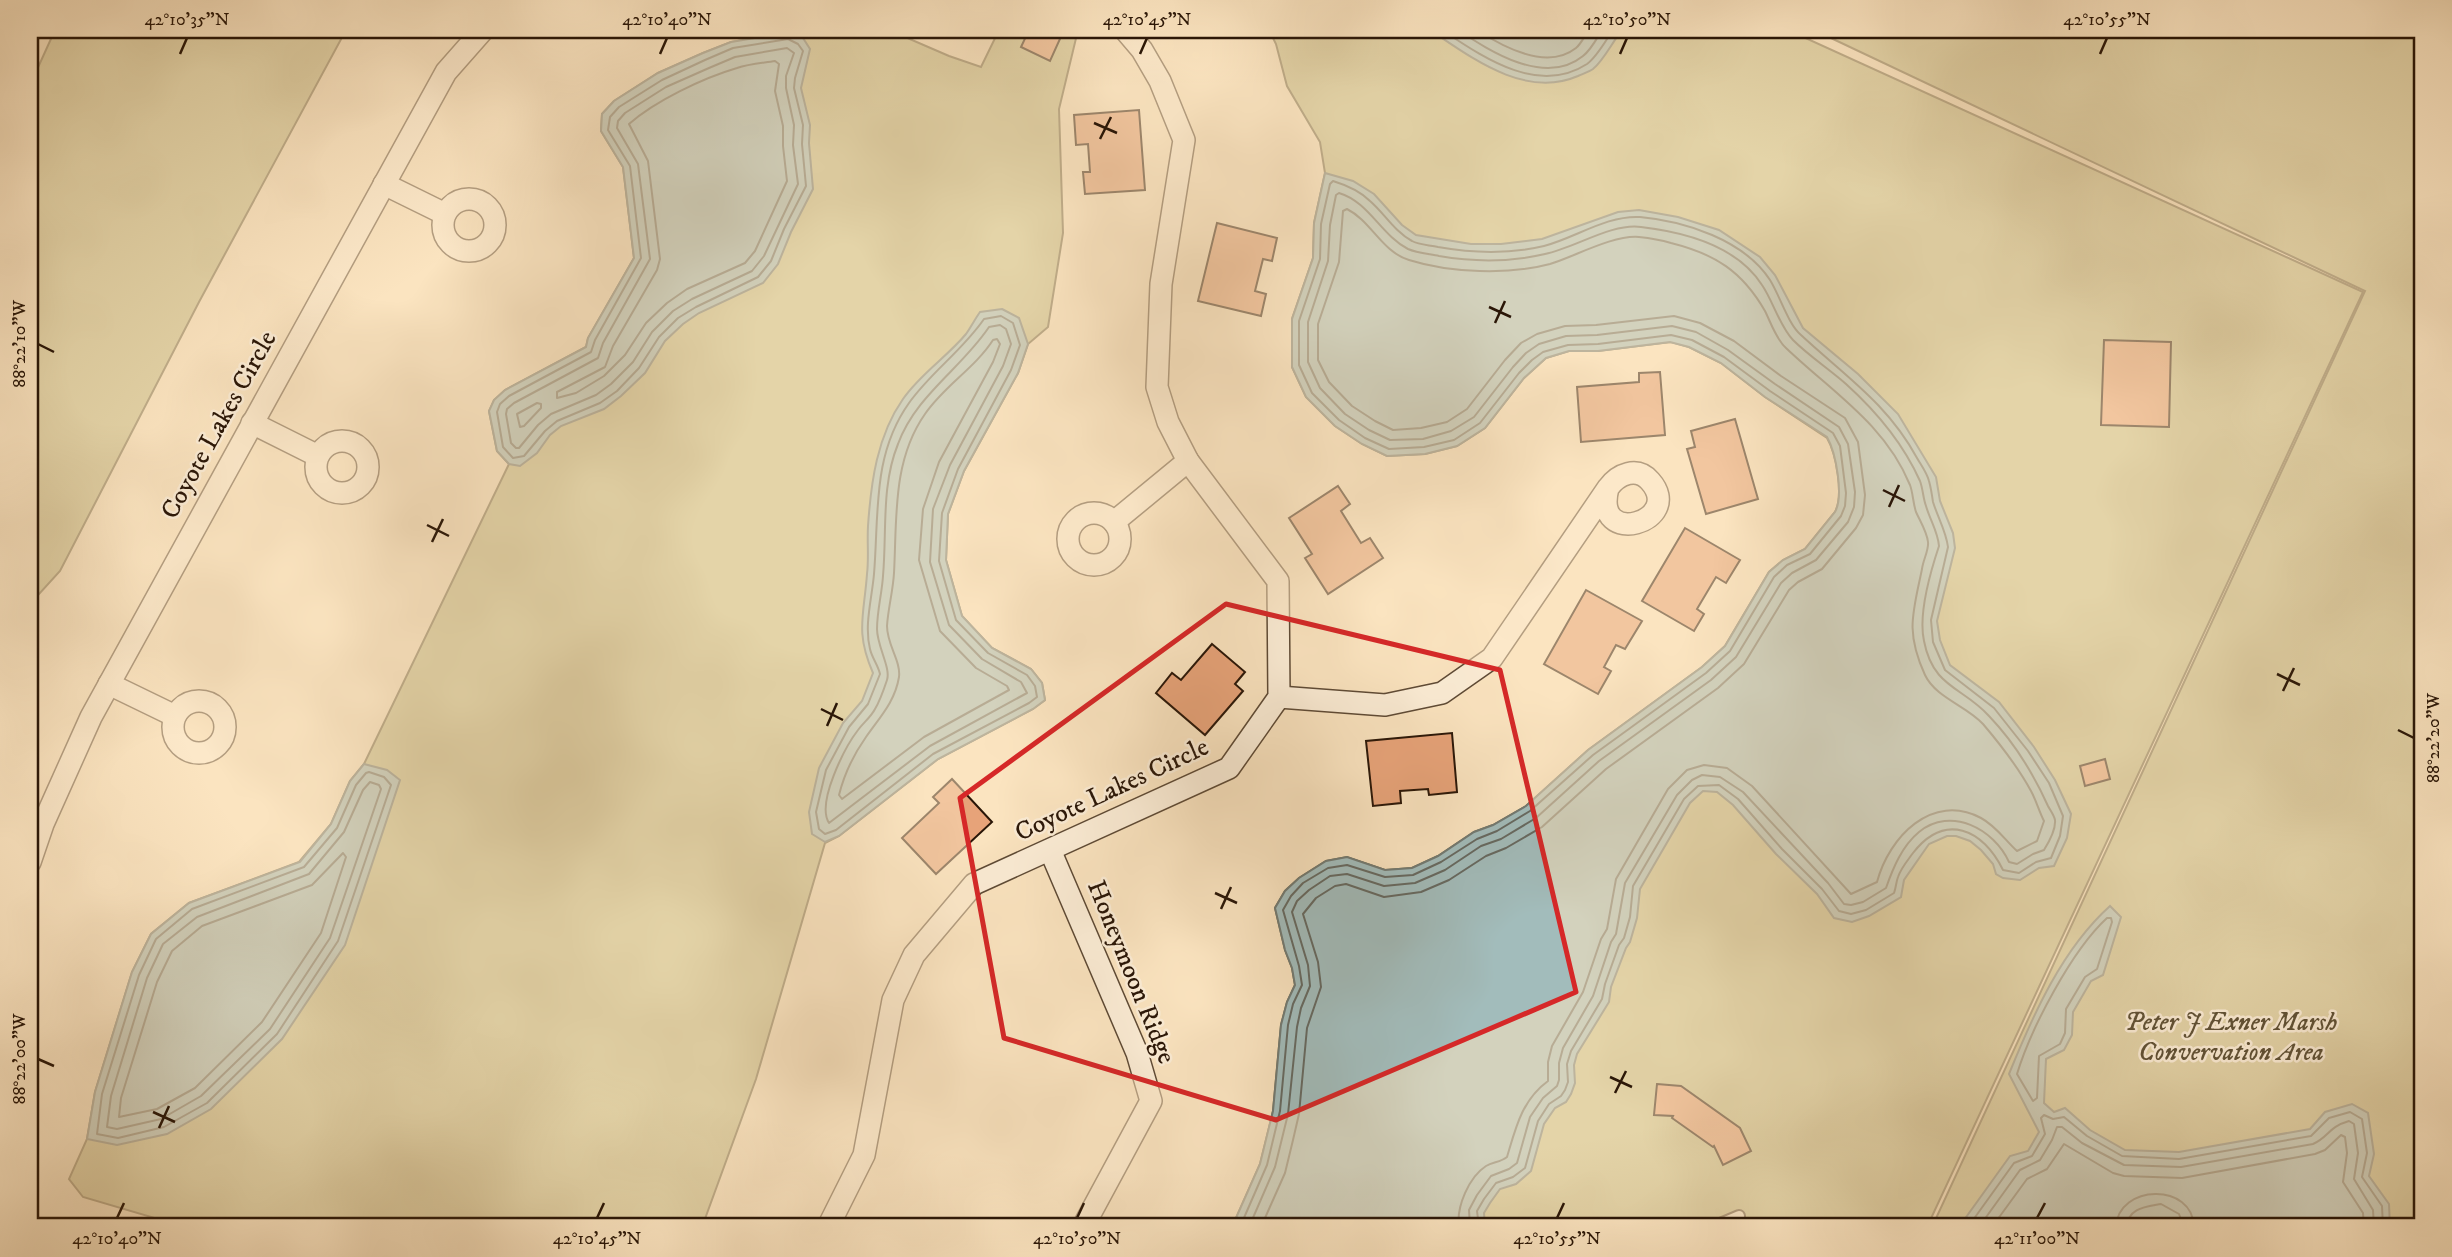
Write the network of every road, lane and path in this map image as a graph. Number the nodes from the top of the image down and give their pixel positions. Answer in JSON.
{"nodes":[{"id":1,"x":483,"y":30,"type":"edge"},
{"id":2,"x":1125,"y":30,"type":"edge"},
{"id":3,"x":384,"y":184,"type":"junction"},
{"id":4,"x":445,"y":214,"type":"dead end"},
{"id":5,"x":253,"y":423,"type":"junction"},
{"id":6,"x":318,"y":456,"type":"dead end"},
{"id":7,"x":1188,"y":461,"type":"junction"},
{"id":8,"x":1608,"y":488,"type":"dead end"},
{"id":9,"x":1114,"y":522,"type":"dead end"},
{"id":10,"x":109,"y":684,"type":"junction"},
{"id":11,"x":1279,"y":697,"type":"junction"},
{"id":12,"x":176,"y":716,"type":"dead end"},
{"id":13,"x":1050,"y":850,"type":"junction"},
{"id":14,"x":30,"y":862,"type":"edge"},
{"id":15,"x":1739,"y":1216,"type":"dead end"},
{"id":16,"x":828,"y":1227,"type":"edge"},
{"id":17,"x":1083,"y":1227,"type":"edge"},
{"id":18,"x":1713,"y":1227,"type":"edge"}],
"edges":[{"from":1,"to":3,"type":"street","name":"Coyote Lakes Circle"},
{"from":2,"to":7,"type":"street"},
{"from":3,"to":4,"type":"street"},
{"from":3,"to":5,"type":"street","name":"Coyote Lakes Circle"},
{"from":5,"to":6,"type":"street"},
{"from":5,"to":10,"type":"street","name":"Coyote Lakes Circle"},
{"from":7,"to":9,"type":"street"},
{"from":7,"to":11,"type":"street"},
{"from":8,"to":11,"type":"street"},
{"from":10,"to":12,"type":"street"},
{"from":10,"to":14,"type":"street","name":"Coyote Lakes Circle"},
{"from":11,"to":13,"type":"street","name":"Coyote Lakes Circle"},
{"from":13,"to":16,"type":"street","name":"Coyote Lakes Circle"},
{"from":13,"to":17,"type":"street","name":"Honeymoon Ridge"},
{"from":15,"to":18,"type":"lane"}]}
